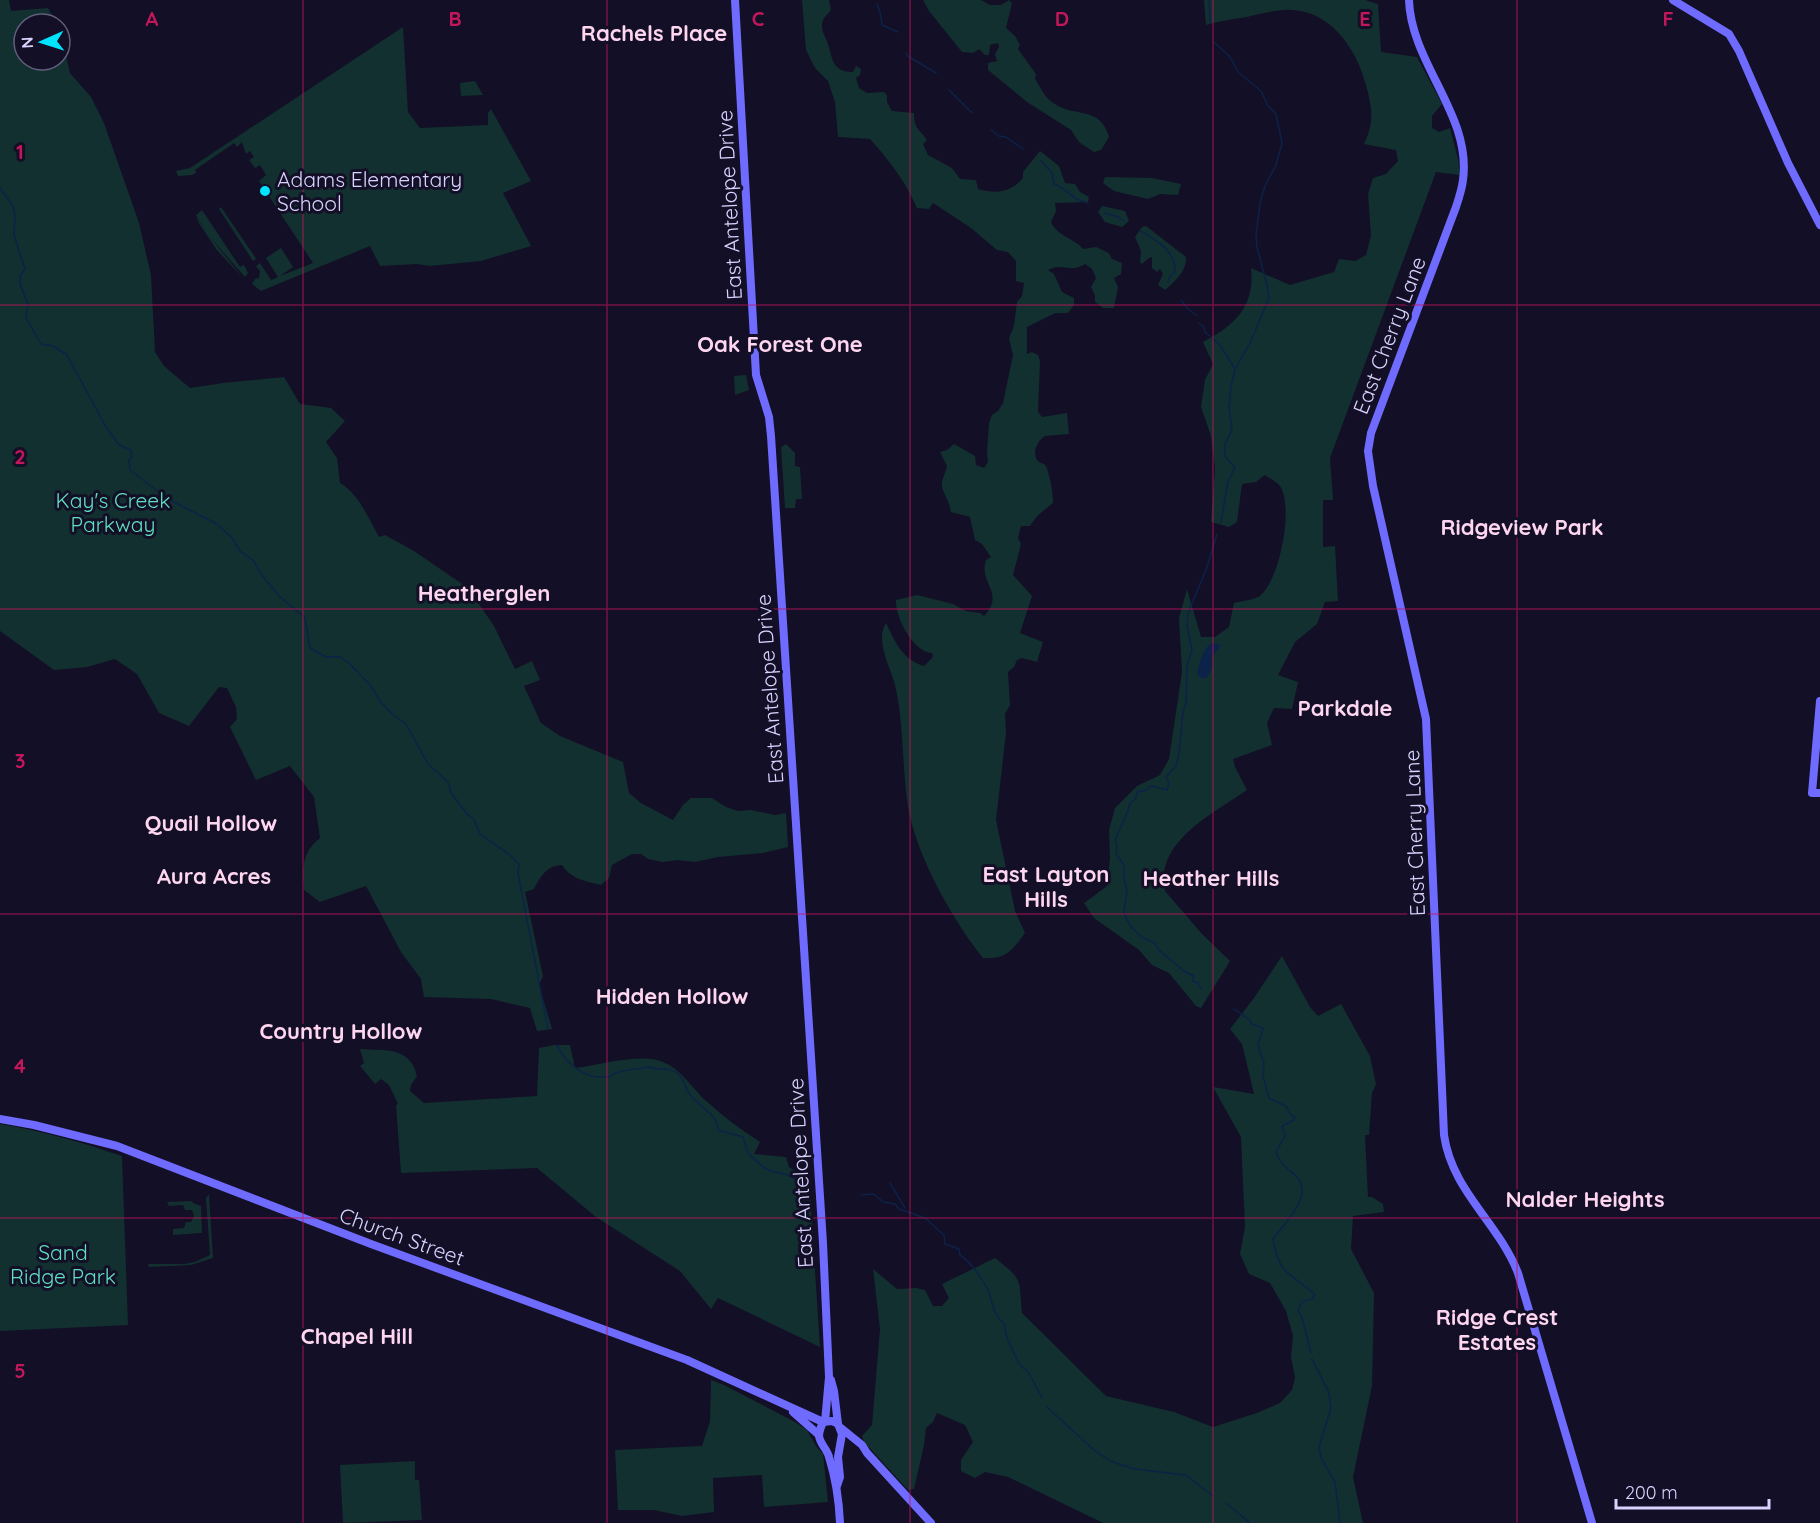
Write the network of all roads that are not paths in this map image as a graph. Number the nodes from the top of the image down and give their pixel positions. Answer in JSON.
{"nodes":[{"id":1,"x":735,"y":0,"type":"edge"},
{"id":2,"x":1408,"y":0,"type":"edge"},
{"id":3,"x":1673,"y":0,"type":"edge"},
{"id":4,"x":1820,"y":225,"type":"edge"},
{"id":5,"x":1820,"y":701,"type":"edge"},
{"id":6,"x":1816,"y":793,"type":"edge"},
{"id":7,"x":0,"y":1119,"type":"edge"},
{"id":8,"x":829,"y":1377,"type":"junction"},
{"id":9,"x":828,"y":1398,"type":"junction"},
{"id":10,"x":786,"y":1406,"type":"junction"},
{"id":11,"x":808,"y":1415,"type":"junction"},
{"id":12,"x":824,"y":1422,"type":"junction"},
{"id":13,"x":839,"y":1426,"type":"junction"},
{"id":14,"x":819,"y":1435,"type":"junction"},
{"id":15,"x":840,"y":1443,"type":"junction"},
{"id":16,"x":825,"y":1447,"type":"junction"},
{"id":17,"x":867,"y":1453,"type":"junction"},
{"id":18,"x":837,"y":1486,"type":"junction"},
{"id":19,"x":840,"y":1523,"type":"edge"},
{"id":20,"x":931,"y":1523,"type":"edge"},
{"id":21,"x":1592,"y":1523,"type":"edge"}],
"edges":[{"from":1,"to":8,"type":"street","name":"East Antelope Drive"},
{"from":2,"to":21,"type":"street","name":"East Cherry Lane"},
{"from":3,"to":4,"type":"street"},
{"from":5,"to":6,"type":"street"},
{"from":7,"to":10,"type":"street","name":"Church Street"},
{"from":8,"to":9,"type":"street","name":"East Antelope Drive"},
{"from":8,"to":13,"type":"street","name":"East Antelope Drive"},
{"from":9,"to":11,"type":"street"},
{"from":9,"to":12,"type":"street","name":"East Antelope Drive"},
{"from":10,"to":11,"type":"street","name":"Church Street"},
{"from":10,"to":14,"type":"street","name":"Church Street"},
{"from":11,"to":12,"type":"street","name":"Church Street"},
{"from":12,"to":13,"type":"street"},
{"from":12,"to":14,"type":"street"},
{"from":13,"to":15,"type":"street"},
{"from":13,"to":17,"type":"street"},
{"from":14,"to":16,"type":"street"},
{"from":15,"to":16,"type":"street"},
{"from":15,"to":17,"type":"street"},
{"from":15,"to":18,"type":"street"},
{"from":16,"to":18,"type":"street"},
{"from":17,"to":20,"type":"street"},
{"from":18,"to":19,"type":"street"}]}
